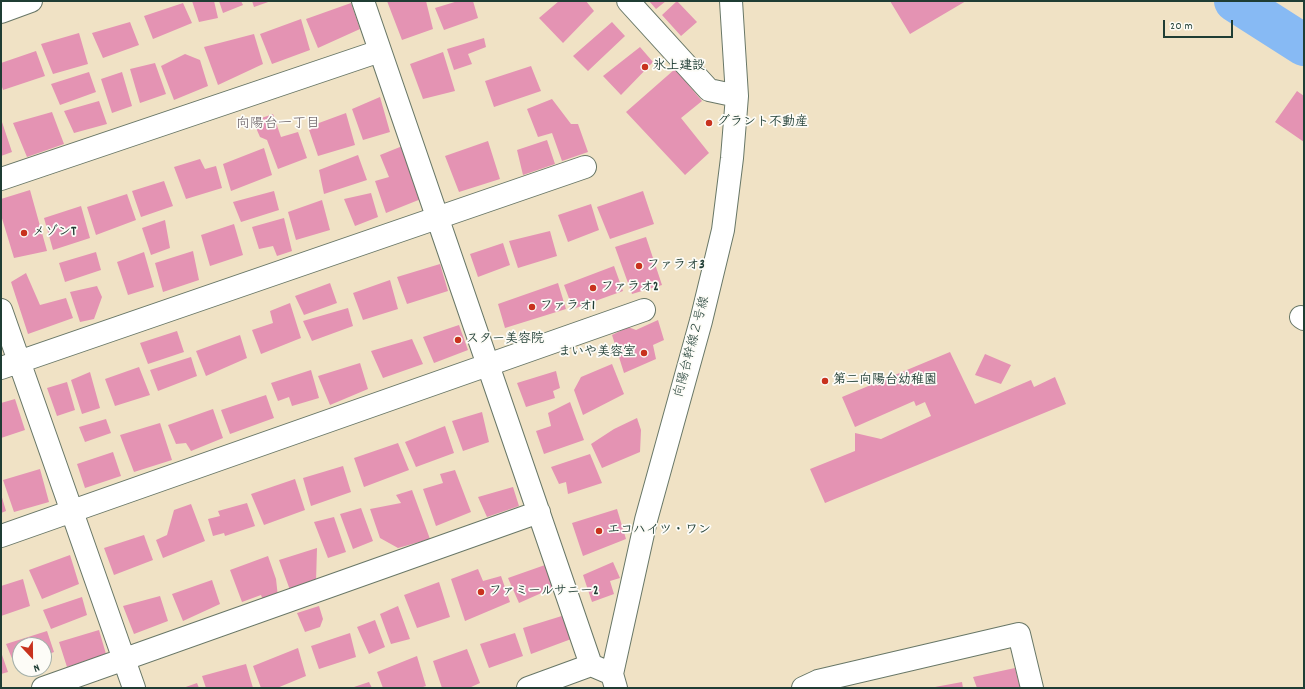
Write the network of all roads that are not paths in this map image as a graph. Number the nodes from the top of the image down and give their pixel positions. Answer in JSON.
{"nodes":[{"id":1,"x":31,"y":1,"type":"edge"},
{"id":2,"x":363,"y":1,"type":"edge"},
{"id":3,"x":628,"y":1,"type":"edge"},
{"id":4,"x":731,"y":1,"type":"edge"},
{"id":5,"x":1,"y":12,"type":"edge"},
{"id":6,"x":380,"y":51,"type":"junction"},
{"id":7,"x":738,"y":96,"type":"junction"},
{"id":8,"x":585,"y":166,"type":"dead end"},
{"id":9,"x":1,"y":178,"type":"edge"},
{"id":10,"x":437,"y":218,"type":"junction"},
{"id":11,"x":1,"y":310,"type":"edge"},
{"id":12,"x":644,"y":310,"type":"dead end"},
{"id":13,"x":488,"y":364,"type":"junction"},
{"id":14,"x":10,"y":365,"type":"edge"},
{"id":15,"x":72,"y":511,"type":"junction"},
{"id":16,"x":539,"y":512,"type":"junction"},
{"id":17,"x":1,"y":536,"type":"edge"},
{"id":18,"x":124,"y":659,"type":"junction"},
{"id":19,"x":591,"y":665,"type":"junction"},
{"id":20,"x":614,"y":681,"type":"edge"},
{"id":21,"x":43,"y":688,"type":"edge"},
{"id":22,"x":134,"y":688,"type":"edge"},
{"id":23,"x":528,"y":688,"type":"edge"},
{"id":24,"x":802,"y":688,"type":"edge"},
{"id":25,"x":1032,"y":688,"type":"edge"}],
"edges":[{"from":1,"to":5,"type":"street"},
{"from":2,"to":6,"type":"street"},
{"from":3,"to":7,"type":"street"},
{"from":4,"to":7,"type":"street","name":"向陽台幹線２号線"},
{"from":6,"to":9,"type":"street"},
{"from":6,"to":10,"type":"street"},
{"from":7,"to":20,"type":"street","name":"向陽台幹線２号線"},
{"from":8,"to":10,"type":"street"},
{"from":10,"to":13,"type":"street"},
{"from":10,"to":14,"type":"street"},
{"from":11,"to":14,"type":"street"},
{"from":12,"to":13,"type":"street"},
{"from":13,"to":15,"type":"street"},
{"from":13,"to":16,"type":"street"},
{"from":14,"to":15,"type":"street"},
{"from":15,"to":17,"type":"street"},
{"from":15,"to":18,"type":"street"},
{"from":16,"to":18,"type":"street"},
{"from":16,"to":19,"type":"street"},
{"from":18,"to":21,"type":"street"},
{"from":18,"to":22,"type":"street"},
{"from":19,"to":20,"type":"street"},
{"from":19,"to":23,"type":"street"},
{"from":24,"to":25,"type":"street"}]}
